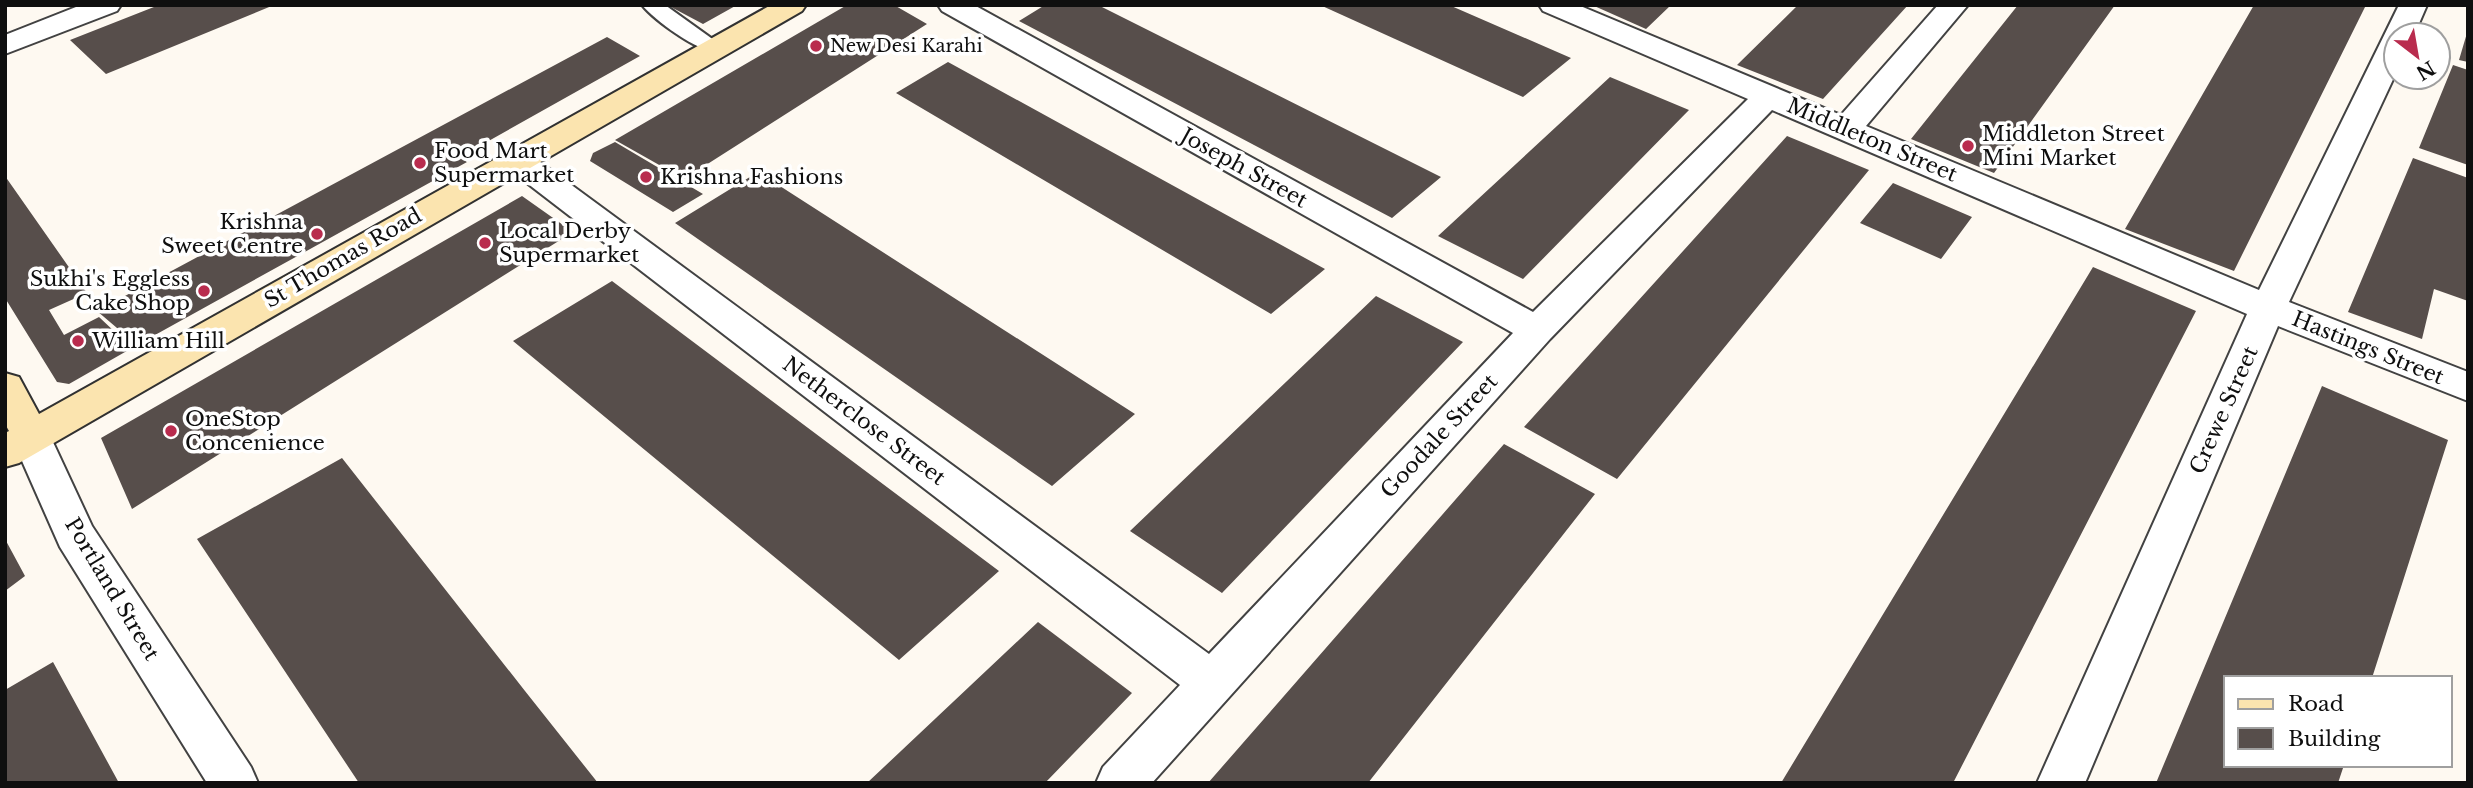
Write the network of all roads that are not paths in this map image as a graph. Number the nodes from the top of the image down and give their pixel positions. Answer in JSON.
{"nodes":[{"id":1,"x":107,"y":5,"type":"edge"},
{"id":2,"x":652,"y":5,"type":"edge"},
{"id":3,"x":792,"y":5,"type":"edge"},
{"id":4,"x":952,"y":5,"type":"edge"},
{"id":5,"x":1553,"y":5,"type":"edge"},
{"id":6,"x":1954,"y":5,"type":"edge"},
{"id":7,"x":2413,"y":5,"type":"edge"},
{"id":8,"x":2406,"y":21,"type":"edge"},
{"id":9,"x":5,"y":45,"type":"edge"},
{"id":10,"x":715,"y":48,"type":"junction"},
{"id":11,"x":2382,"y":70,"type":"edge"},
{"id":12,"x":1767,"y":97,"type":"junction"},
{"id":13,"x":1847,"y":128,"type":"junction"},
{"id":14,"x":517,"y":160,"type":"junction"},
{"id":15,"x":2268,"y":308,"type":"junction"},
{"id":16,"x":1537,"y":330,"type":"junction"},
{"id":17,"x":5,"y":387,"type":"edge"},
{"id":18,"x":2468,"y":387,"type":"edge"},
{"id":19,"x":18,"y":444,"type":"edge"},
{"id":20,"x":1211,"y":682,"type":"junction"},
{"id":21,"x":234,"y":783,"type":"edge"},
{"id":22,"x":1120,"y":783,"type":"edge"},
{"id":23,"x":2061,"y":783,"type":"edge"}],
"edges":[{"from":1,"to":9,"type":"street"},
{"from":2,"to":10,"type":"lane"},
{"from":3,"to":10,"type":"street","name":"St Thomas Road"},
{"from":4,"to":16,"type":"street","name":"Joseph Street"},
{"from":5,"to":12,"type":"street","name":"Middleton Street"},
{"from":6,"to":13,"type":"street"},
{"from":7,"to":8,"type":"street"},
{"from":10,"to":14,"type":"street","name":"St Thomas Road"},
{"from":11,"to":15,"type":"street","name":"Crewe Street"},
{"from":12,"to":13,"type":"street","name":"Middleton Street"},
{"from":12,"to":16,"type":"street","name":"Goodale Street"},
{"from":13,"to":15,"type":"street","name":"Middleton Street"},
{"from":14,"to":19,"type":"street","name":"St Thomas Road"},
{"from":14,"to":20,"type":"street","name":"Netherclose Street"},
{"from":15,"to":18,"type":"street","name":"Hastings Street"},
{"from":15,"to":23,"type":"street","name":"Crewe Street"},
{"from":16,"to":20,"type":"street","name":"Goodale Street"},
{"from":17,"to":19,"type":"street","name":"Portland Street"},
{"from":19,"to":21,"type":"street","name":"Portland Street"},
{"from":20,"to":22,"type":"street","name":"Goodale Street"}]}
